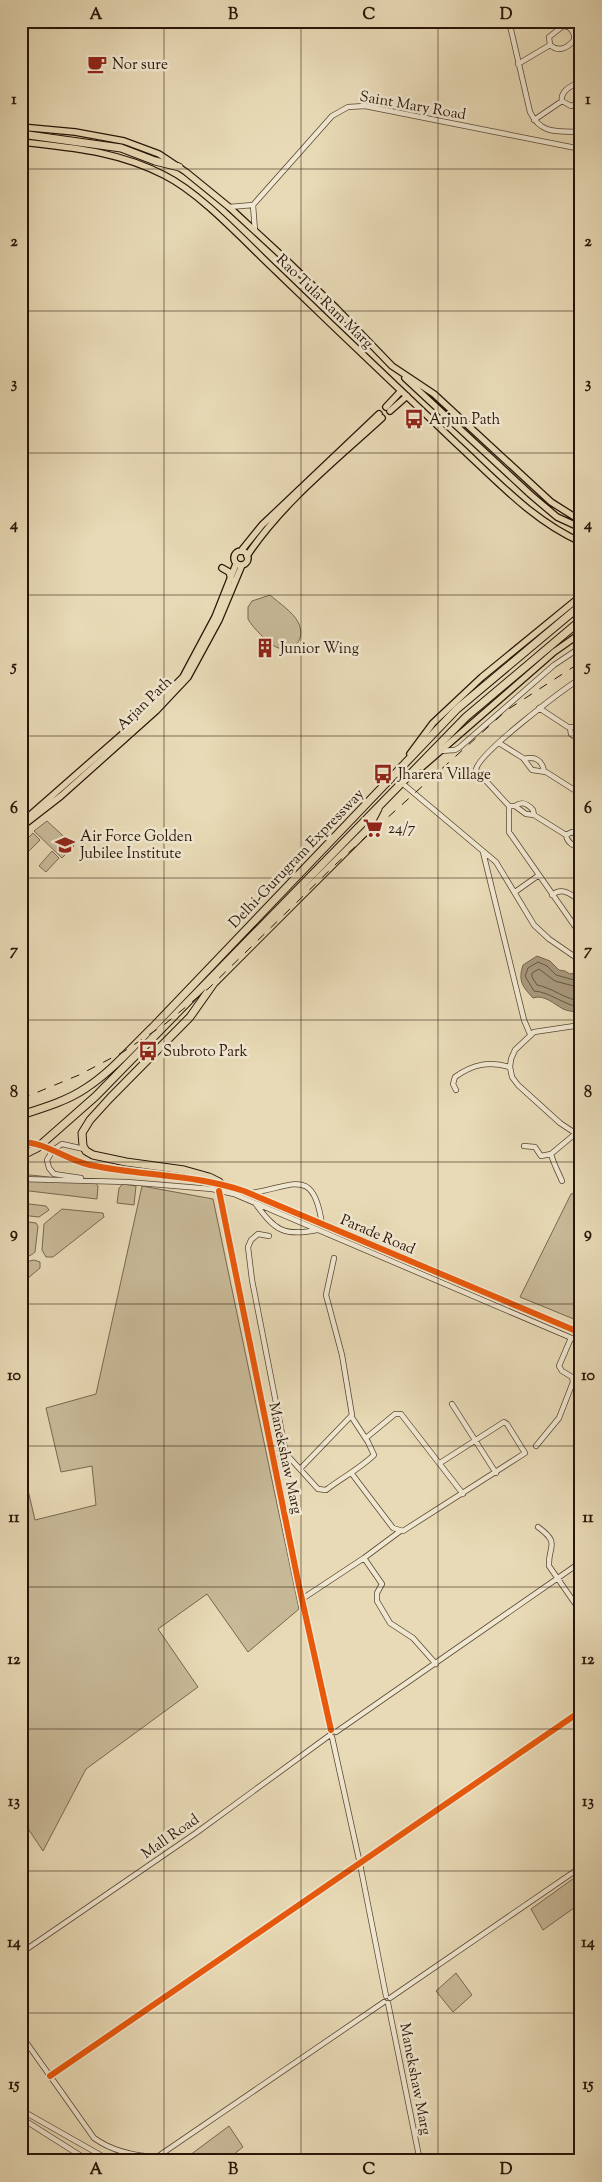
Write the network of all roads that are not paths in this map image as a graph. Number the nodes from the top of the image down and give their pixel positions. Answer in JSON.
{"nodes":[{"id":1,"x":509,"y":21,"type":"edge"},
{"id":2,"x":550,"y":45,"type":"junction"},
{"id":3,"x":518,"y":64,"type":"junction"},
{"id":4,"x":581,"y":82,"type":"edge"},
{"id":5,"x":562,"y":101,"type":"junction"},
{"id":6,"x":581,"y":101,"type":"edge"},
{"id":7,"x":534,"y":120,"type":"junction"},
{"id":8,"x":21,"y":127,"type":"edge"},
{"id":9,"x":581,"y":132,"type":"edge"},
{"id":10,"x":21,"y":134,"type":"edge"},
{"id":11,"x":21,"y":142,"type":"edge"},
{"id":12,"x":581,"y":149,"type":"edge"},
{"id":13,"x":179,"y":167,"type":"junction"},
{"id":14,"x":253,"y":206,"type":"junction"},
{"id":15,"x":229,"y":207,"type":"junction"},
{"id":16,"x":255,"y":231,"type":"junction"},
{"id":17,"x":392,"y":366,"type":"junction"},
{"id":18,"x":401,"y":391,"type":"junction"},
{"id":19,"x":407,"y":396,"type":"junction"},
{"id":20,"x":581,"y":521,"type":"edge"},
{"id":21,"x":581,"y":528,"type":"edge"},
{"id":22,"x":581,"y":542,"type":"edge"},
{"id":23,"x":241,"y":551,"type":"junction"},
{"id":24,"x":247,"y":556,"type":"junction"},
{"id":25,"x":239,"y":564,"type":"junction"},
{"id":26,"x":222,"y":568,"type":"dead end"},
{"id":27,"x":231,"y":579,"type":"junction"},
{"id":28,"x":581,"y":596,"type":"edge"},
{"id":29,"x":581,"y":605,"type":"edge"},
{"id":30,"x":581,"y":620,"type":"edge"},
{"id":31,"x":581,"y":633,"type":"edge"},
{"id":32,"x":581,"y":647,"type":"edge"},
{"id":33,"x":581,"y":678,"type":"edge"},
{"id":34,"x":575,"y":682,"type":"junction"},
{"id":35,"x":581,"y":686,"type":"edge"},
{"id":36,"x":539,"y":708,"type":"junction"},
{"id":37,"x":570,"y":728,"type":"junction"},
{"id":38,"x":581,"y":729,"type":"edge"},
{"id":39,"x":581,"y":741,"type":"edge"},
{"id":40,"x":498,"y":744,"type":"junction"},
{"id":41,"x":440,"y":751,"type":"junction"},
{"id":42,"x":524,"y":759,"type":"junction"},
{"id":43,"x":544,"y":771,"type":"junction"},
{"id":44,"x":396,"y":774,"type":"junction"},
{"id":45,"x":402,"y":783,"type":"junction"},
{"id":46,"x":579,"y":790,"type":"edge"},
{"id":47,"x":581,"y":800,"type":"edge"},
{"id":48,"x":381,"y":804,"type":"junction"},
{"id":49,"x":508,"y":806,"type":"junction"},
{"id":50,"x":514,"y":806,"type":"junction"},
{"id":51,"x":534,"y":815,"type":"junction"},
{"id":52,"x":21,"y":822,"type":"edge"},
{"id":53,"x":21,"y":827,"type":"edge"},
{"id":54,"x":566,"y":835,"type":"junction"},
{"id":55,"x":581,"y":838,"type":"edge"},
{"id":56,"x":581,"y":846,"type":"edge"},
{"id":57,"x":482,"y":850,"type":"junction"},
{"id":58,"x":539,"y":875,"type":"junction"},
{"id":59,"x":516,"y":892,"type":"junction"},
{"id":60,"x":552,"y":895,"type":"junction"},
{"id":61,"x":581,"y":901,"type":"edge"},
{"id":62,"x":581,"y":935,"type":"edge"},
{"id":63,"x":581,"y":961,"type":"edge"},
{"id":64,"x":581,"y":1025,"type":"edge"},
{"id":65,"x":530,"y":1034,"type":"junction"},
{"id":66,"x":510,"y":1067,"type":"junction"},
{"id":67,"x":456,"y":1090,"type":"dead end"},
{"id":68,"x":21,"y":1115,"type":"edge"},
{"id":69,"x":21,"y":1131,"type":"edge"},
{"id":70,"x":575,"y":1134,"type":"junction"},
{"id":71,"x":581,"y":1137,"type":"edge"},
{"id":72,"x":524,"y":1146,"type":"dead end"},
{"id":73,"x":21,"y":1147,"type":"edge"},
{"id":74,"x":84,"y":1149,"type":"junction"},
{"id":75,"x":551,"y":1154,"type":"junction"},
{"id":76,"x":21,"y":1156,"type":"edge"},
{"id":77,"x":162,"y":1175,"type":"tunnel mouth"},
{"id":78,"x":21,"y":1179,"type":"edge"},
{"id":79,"x":562,"y":1181,"type":"dead end"},
{"id":80,"x":97,"y":1182,"type":"junction"},
{"id":81,"x":218,"y":1182,"type":"junction"},
{"id":82,"x":219,"y":1191,"type":"junction"},
{"id":83,"x":250,"y":1193,"type":"junction"},
{"id":84,"x":255,"y":1202,"type":"junction"},
{"id":85,"x":322,"y":1224,"type":"junction"},
{"id":86,"x":318,"y":1230,"type":"junction"},
{"id":87,"x":269,"y":1236,"type":"dead end"},
{"id":88,"x":334,"y":1258,"type":"dead end"},
{"id":89,"x":472,"y":1287,"type":"junction"},
{"id":90,"x":469,"y":1294,"type":"junction"},
{"id":91,"x":581,"y":1333,"type":"edge"},
{"id":92,"x":572,"y":1338,"type":"junction"},
{"id":93,"x":581,"y":1342,"type":"edge"},
{"id":94,"x":452,"y":1404,"type":"dead end"},
{"id":95,"x":351,"y":1416,"type":"junction"},
{"id":96,"x":366,"y":1438,"type":"junction"},
{"id":97,"x":475,"y":1440,"type":"junction"},
{"id":98,"x":536,"y":1446,"type":"dead end"},
{"id":99,"x":272,"y":1454,"type":"junction"},
{"id":100,"x":286,"y":1454,"type":"junction"},
{"id":101,"x":440,"y":1463,"type":"junction"},
{"id":102,"x":300,"y":1469,"type":"junction"},
{"id":103,"x":496,"y":1473,"type":"junction"},
{"id":104,"x":352,"y":1474,"type":"junction"},
{"id":105,"x":463,"y":1494,"type":"junction"},
{"id":106,"x":538,"y":1527,"type":"dead end"},
{"id":107,"x":399,"y":1532,"type":"junction"},
{"id":108,"x":364,"y":1558,"type":"junction"},
{"id":109,"x":581,"y":1562,"type":"edge"},
{"id":110,"x":558,"y":1578,"type":"junction"},
{"id":111,"x":302,"y":1599,"type":"junction"},
{"id":112,"x":581,"y":1612,"type":"edge"},
{"id":113,"x":436,"y":1664,"type":"junction"},
{"id":114,"x":581,"y":1711,"type":"edge"},
{"id":115,"x":332,"y":1734,"type":"junction"},
{"id":116,"x":360,"y":1864,"type":"junction"},
{"id":117,"x":581,"y":1867,"type":"edge"},
{"id":118,"x":21,"y":1953,"type":"edge"},
{"id":119,"x":387,"y":2000,"type":"junction"},
{"id":120,"x":21,"y":2035,"type":"edge"},
{"id":121,"x":50,"y":2076,"type":"junction"},
{"id":122,"x":21,"y":2110,"type":"edge"},
{"id":123,"x":21,"y":2118,"type":"edge"},
{"id":124,"x":89,"y":2161,"type":"edge"},
{"id":125,"x":111,"y":2161,"type":"edge"},
{"id":126,"x":420,"y":2161,"type":"edge"}],
"edges":[{"from":1,"to":3,"type":"street"},
{"from":2,"to":2,"type":"street"},
{"from":2,"to":3,"type":"street"},
{"from":3,"to":7,"type":"street"},
{"from":4,"to":5,"type":"street"},
{"from":5,"to":6,"type":"street"},
{"from":5,"to":7,"type":"street"},
{"from":7,"to":9,"type":"street"},
{"from":8,"to":13,"type":"main road","name":"Rao Tula Ram Marg"},
{"from":10,"to":13,"type":"highway"},
{"from":11,"to":18,"type":"main road","name":"Rao Tula Ram Marg"},
{"from":12,"to":14,"type":"street","name":"Saint Mary Road"},
{"from":13,"to":15,"type":"main road","name":"Rao Tula Ram Marg"},
{"from":14,"to":15,"type":"street"},
{"from":14,"to":16,"type":"street"},
{"from":15,"to":16,"type":"main road","name":"Rao Tula Ram Marg"},
{"from":16,"to":17,"type":"main road","name":"Rao Tula Ram Marg"},
{"from":17,"to":20,"type":"main road","name":"Rao Tula Ram Marg"},
{"from":17,"to":21,"type":"main road"},
{"from":18,"to":19,"type":"main road","name":"Rao Tula Ram Marg"},
{"from":18,"to":19,"type":"main road"},
{"from":19,"to":22,"type":"main road","name":"Rao Tula Ram Marg"},
{"from":23,"to":24,"type":"main road"},
{"from":23,"to":24,"type":"main road"},
{"from":23,"to":25,"type":"main road"},
{"from":24,"to":25,"type":"main road"},
{"from":25,"to":27,"type":"main road","name":"Arjan Path"},
{"from":25,"to":53,"type":"main road","name":"Arjan Path"},
{"from":26,"to":27,"type":"main road"},
{"from":27,"to":52,"type":"main road","name":"Arjan Path"},
{"from":28,"to":44,"type":"main road"},
{"from":29,"to":44,"type":"highway","name":"Delhi-Gurugram Expressway"},
{"from":30,"to":45,"type":"highway","name":"Delhi-Gurugram Expressway"},
{"from":31,"to":41,"type":"main road"},
{"from":32,"to":41,"type":"street"},
{"from":33,"to":34,"type":"street"},
{"from":34,"to":35,"type":"street"},
{"from":34,"to":36,"type":"street"},
{"from":36,"to":37,"type":"street"},
{"from":36,"to":40,"type":"street"},
{"from":37,"to":38,"type":"street"},
{"from":37,"to":39,"type":"street"},
{"from":40,"to":42,"type":"street"},
{"from":40,"to":49,"type":"street"},
{"from":41,"to":45,"type":"main road"},
{"from":42,"to":43,"type":"street"},
{"from":42,"to":43,"type":"street"},
{"from":43,"to":46,"type":"street"},
{"from":44,"to":68,"type":"highway","name":"Delhi-Gurugram Expressway"},
{"from":45,"to":48,"type":"highway","name":"Delhi-Gurugram Expressway"},
{"from":45,"to":57,"type":"street"},
{"from":46,"to":47,"type":"street"},
{"from":48,"to":74,"type":"highway"},
{"from":48,"to":76,"type":"highway","name":"Delhi-Gurugram Expressway"},
{"from":49,"to":50,"type":"street"},
{"from":49,"to":58,"type":"street"},
{"from":50,"to":51,"type":"street"},
{"from":50,"to":51,"type":"street"},
{"from":51,"to":54,"type":"street"},
{"from":54,"to":55,"type":"street"},
{"from":54,"to":56,"type":"street"},
{"from":57,"to":59,"type":"street"},
{"from":57,"to":65,"type":"street"},
{"from":58,"to":59,"type":"street"},
{"from":58,"to":60,"type":"street"},
{"from":59,"to":63,"type":"street"},
{"from":60,"to":61,"type":"street"},
{"from":60,"to":62,"type":"street"},
{"from":64,"to":65,"type":"street"},
{"from":65,"to":66,"type":"street"},
{"from":66,"to":67,"type":"street"},
{"from":66,"to":70,"type":"street"},
{"from":69,"to":73,"type":"highway"},
{"from":70,"to":71,"type":"street"},
{"from":70,"to":75,"type":"street"},
{"from":72,"to":75,"type":"street"},
{"from":74,"to":80,"type":"street"},
{"from":74,"to":81,"type":"highway"},
{"from":75,"to":79,"type":"street"},
{"from":77,"to":81,"type":"street","name":"Parade Road"},
{"from":78,"to":80,"type":"street","name":"Parade Road"},
{"from":80,"to":82,"type":"street","name":"Parade Road"},
{"from":81,"to":83,"type":"street","name":"Parade Road"},
{"from":82,"to":84,"type":"street","name":"Parade Road"},
{"from":82,"to":99,"type":"street","name":"Manekshaw Marg"},
{"from":83,"to":85,"type":"street","name":"Parade Road"},
{"from":83,"to":85,"type":"street"},
{"from":84,"to":86,"type":"street","name":"Parade Road"},
{"from":84,"to":86,"type":"street"},
{"from":85,"to":86,"type":"street"},
{"from":85,"to":89,"type":"street","name":"Parade Road"},
{"from":86,"to":90,"type":"street","name":"Parade Road"},
{"from":87,"to":100,"type":"street"},
{"from":88,"to":95,"type":"street"},
{"from":89,"to":90,"type":"street"},
{"from":89,"to":91,"type":"street","name":"Parade Road"},
{"from":90,"to":92,"type":"street","name":"Parade Road"},
{"from":92,"to":93,"type":"street","name":"Parade Road"},
{"from":92,"to":98,"type":"street"},
{"from":94,"to":97,"type":"street"},
{"from":95,"to":96,"type":"street"},
{"from":95,"to":102,"type":"street"},
{"from":96,"to":101,"type":"street"},
{"from":96,"to":104,"type":"street"},
{"from":97,"to":101,"type":"street"},
{"from":97,"to":103,"type":"street"},
{"from":97,"to":103,"type":"street"},
{"from":99,"to":100,"type":"street"},
{"from":99,"to":111,"type":"street","name":"Manekshaw Marg"},
{"from":100,"to":102,"type":"street"},
{"from":101,"to":105,"type":"street"},
{"from":102,"to":104,"type":"street"},
{"from":103,"to":105,"type":"street"},
{"from":104,"to":107,"type":"street"},
{"from":105,"to":107,"type":"street"},
{"from":106,"to":110,"type":"street"},
{"from":107,"to":108,"type":"street"},
{"from":108,"to":111,"type":"street"},
{"from":108,"to":113,"type":"street"},
{"from":109,"to":110,"type":"street","name":"Mall Road"},
{"from":110,"to":112,"type":"street"},
{"from":110,"to":113,"type":"street","name":"Mall Road"},
{"from":111,"to":115,"type":"street","name":"Manekshaw Marg"},
{"from":113,"to":115,"type":"street","name":"Mall Road"},
{"from":114,"to":116,"type":"street"},
{"from":115,"to":116,"type":"street","name":"Manekshaw Marg"},
{"from":115,"to":118,"type":"street","name":"Mall Road"},
{"from":116,"to":119,"type":"street","name":"Manekshaw Marg"},
{"from":116,"to":121,"type":"street"},
{"from":117,"to":119,"type":"street"},
{"from":119,"to":121,"type":"street"},
{"from":119,"to":126,"type":"street","name":"Manekshaw Marg"},
{"from":120,"to":121,"type":"street"},
{"from":122,"to":125,"type":"street"},
{"from":123,"to":124,"type":"street"}]}
